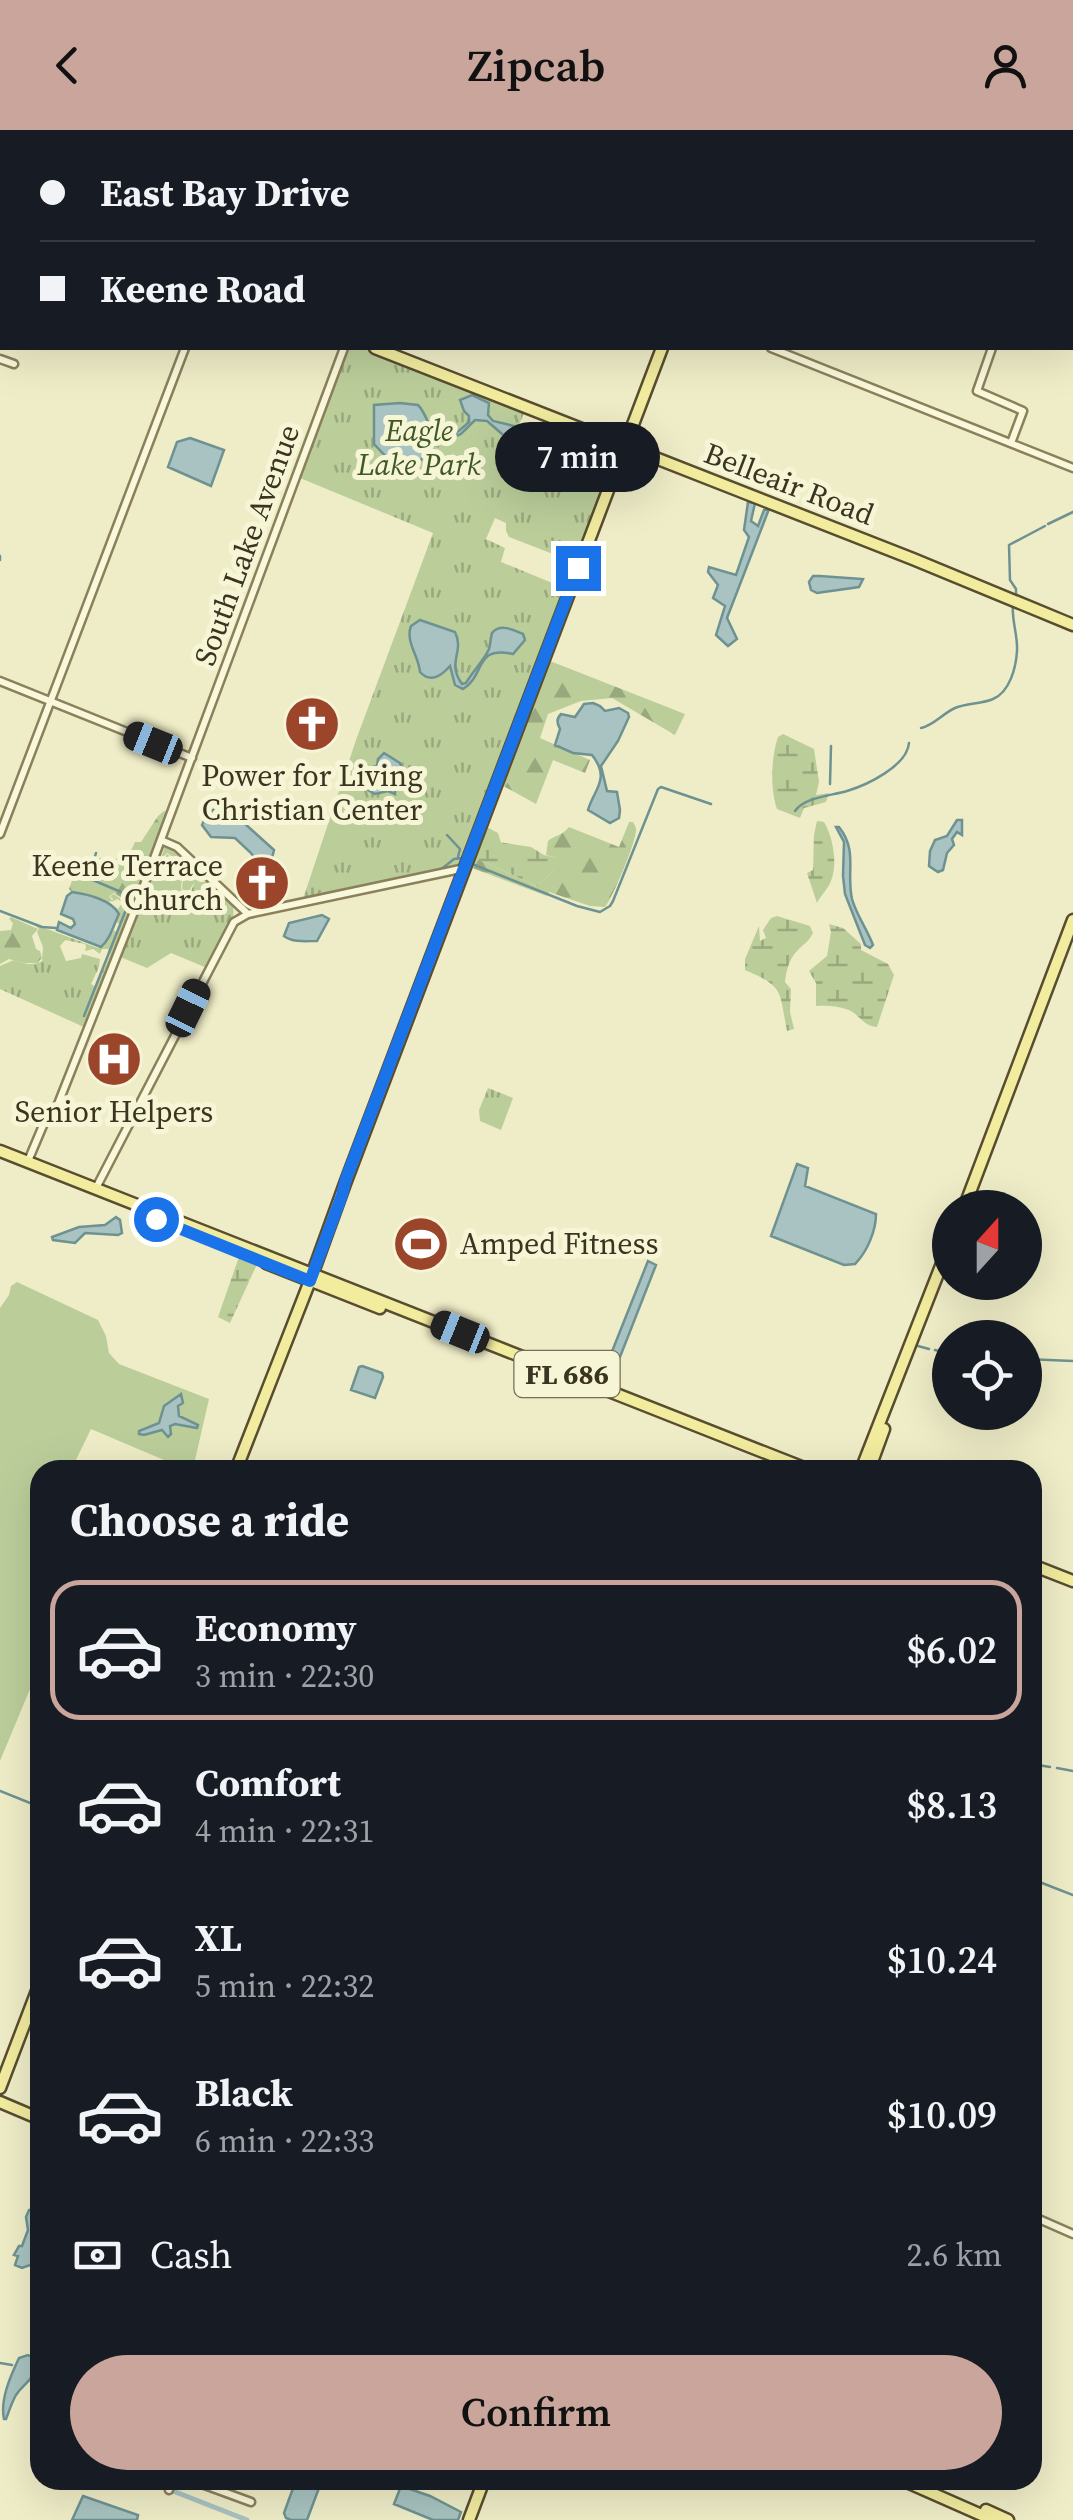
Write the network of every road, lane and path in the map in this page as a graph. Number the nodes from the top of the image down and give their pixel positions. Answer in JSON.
{"nodes":[{"id":1,"x":184,"y":350,"type":"edge"},
{"id":2,"x":343,"y":350,"type":"edge"},
{"id":3,"x":380,"y":350,"type":"edge"},
{"id":4,"x":661,"y":350,"type":"edge"},
{"id":5,"x":775,"y":350,"type":"edge"},
{"id":6,"x":991,"y":350,"type":"edge"},
{"id":7,"x":0,"y":359,"type":"edge"},
{"id":8,"x":14,"y":364,"type":"dead end"},
{"id":9,"x":1012,"y":444,"type":"junction"},
{"id":10,"x":624,"y":446,"type":"junction"},
{"id":11,"x":1073,"y":468,"type":"edge"},
{"id":12,"x":1073,"y":625,"type":"edge"},
{"id":13,"x":0,"y":681,"type":"edge"},
{"id":14,"x":51,"y":702,"type":"junction"},
{"id":15,"x":192,"y":758,"type":"junction"},
{"id":16,"x":0,"y":834,"type":"edge"},
{"id":17,"x":161,"y":840,"type":"junction"},
{"id":18,"x":465,"y":868,"type":"junction"},
{"id":19,"x":233,"y":901,"type":"junction"},
{"id":20,"x":248,"y":914,"type":"junction"},
{"id":21,"x":1073,"y":920,"type":"edge"},
{"id":22,"x":234,"y":922,"type":"junction"},
{"id":23,"x":0,"y":1155,"type":"edge"},
{"id":24,"x":27,"y":1165,"type":"junction"},
{"id":25,"x":971,"y":1190,"type":"edge"},
{"id":26,"x":96,"y":1192,"type":"junction"},
{"id":27,"x":171,"y":1222,"type":"junction"},
{"id":28,"x":223,"y":1243,"type":"junction"},
{"id":29,"x":309,"y":1277,"type":"junction"},
{"id":30,"x":932,"y":1289,"type":"edge"},
{"id":31,"x":382,"y":1305,"type":"junction"},
{"id":32,"x":907,"y":1352,"type":"junction"},
{"id":33,"x":518,"y":1358,"type":"junction"},
{"id":34,"x":695,"y":1428,"type":"junction"},
{"id":35,"x":238,"y":1460,"type":"edge"},
{"id":36,"x":767,"y":1460,"type":"edge"},
{"id":37,"x":781,"y":1460,"type":"edge"},
{"id":38,"x":865,"y":1460,"type":"edge"},
{"id":39,"x":873,"y":1460,"type":"edge"},
{"id":40,"x":1042,"y":1565,"type":"edge"},
{"id":41,"x":1073,"y":1578,"type":"edge"},
{"id":42,"x":30,"y":1995,"type":"edge"},
{"id":43,"x":30,"y":2008,"type":"edge"},
{"id":44,"x":0,"y":2074,"type":"edge"},
{"id":45,"x":0,"y":2088,"type":"edge"},
{"id":46,"x":0,"y":2106,"type":"edge"},
{"id":47,"x":30,"y":2118,"type":"edge"},
{"id":48,"x":1042,"y":2220,"type":"edge"},
{"id":49,"x":1073,"y":2234,"type":"edge"},
{"id":50,"x":218,"y":2490,"type":"edge"},
{"id":51,"x":477,"y":2490,"type":"edge"},
{"id":52,"x":933,"y":2490,"type":"edge"},
{"id":53,"x":938,"y":2490,"type":"edge"},
{"id":54,"x":251,"y":2502,"type":"dead end"},
{"id":55,"x":993,"y":2519,"type":"edge"},
{"id":56,"x":466,"y":2520,"type":"edge"},
{"id":57,"x":1008,"y":2520,"type":"edge"}],
"edges":[{"from":1,"to":14,"type":"street"},
{"from":2,"to":15,"type":"street","name":"South Lake Avenue"},
{"from":3,"to":10,"type":"main road","name":"Belleair Road"},
{"from":4,"to":10,"type":"main road"},
{"from":5,"to":9,"type":"street"},
{"from":6,"to":9,"type":"street"},
{"from":7,"to":8,"type":"street"},
{"from":9,"to":11,"type":"street"},
{"from":10,"to":12,"type":"main road","name":"Belleair Road"},
{"from":10,"to":18,"type":"main road"},
{"from":13,"to":14,"type":"street"},
{"from":14,"to":15,"type":"street"},
{"from":14,"to":16,"type":"street"},
{"from":15,"to":17,"type":"street","name":"South Lake Avenue"},
{"from":17,"to":19,"type":"street"},
{"from":17,"to":24,"type":"street","name":"South Lake Avenue"},
{"from":18,"to":20,"type":"street"},
{"from":18,"to":29,"type":"main road"},
{"from":19,"to":20,"type":"street"},
{"from":19,"to":22,"type":"street"},
{"from":20,"to":22,"type":"street"},
{"from":21,"to":25,"type":"main road"},
{"from":22,"to":26,"type":"street"},
{"from":23,"to":24,"type":"main road"},
{"from":24,"to":26,"type":"main road"},
{"from":26,"to":27,"type":"main road"},
{"from":26,"to":27,"type":"main road"},
{"from":27,"to":28,"type":"main road"},
{"from":28,"to":29,"type":"main road","number":"FL 686"},
{"from":28,"to":29,"type":"main road","number":"FL 686"},
{"from":29,"to":31,"type":"main road","number":"FL 686"},
{"from":29,"to":31,"type":"main road","number":"FL 686"},
{"from":29,"to":35,"type":"main road"},
{"from":30,"to":32,"type":"main road"},
{"from":31,"to":33,"type":"main road","number":"FL 686"},
{"from":31,"to":33,"type":"main road","number":"FL 686"},
{"from":32,"to":38,"type":"main road"},
{"from":32,"to":39,"type":"main road"},
{"from":33,"to":34,"type":"main road","number":"FL 686"},
{"from":33,"to":34,"type":"main road","number":"FL 686"},
{"from":34,"to":36,"type":"main road","number":"FL 686"},
{"from":34,"to":37,"type":"main road","number":"FL 686"},
{"from":40,"to":41,"type":"main road"},
{"from":42,"to":44,"type":"main road"},
{"from":43,"to":45,"type":"main road"},
{"from":46,"to":47,"type":"main road"},
{"from":48,"to":49,"type":"street"},
{"from":50,"to":54,"type":"street"},
{"from":51,"to":56,"type":"main road"},
{"from":52,"to":55,"type":"main road"},
{"from":53,"to":57,"type":"main road"}]}
